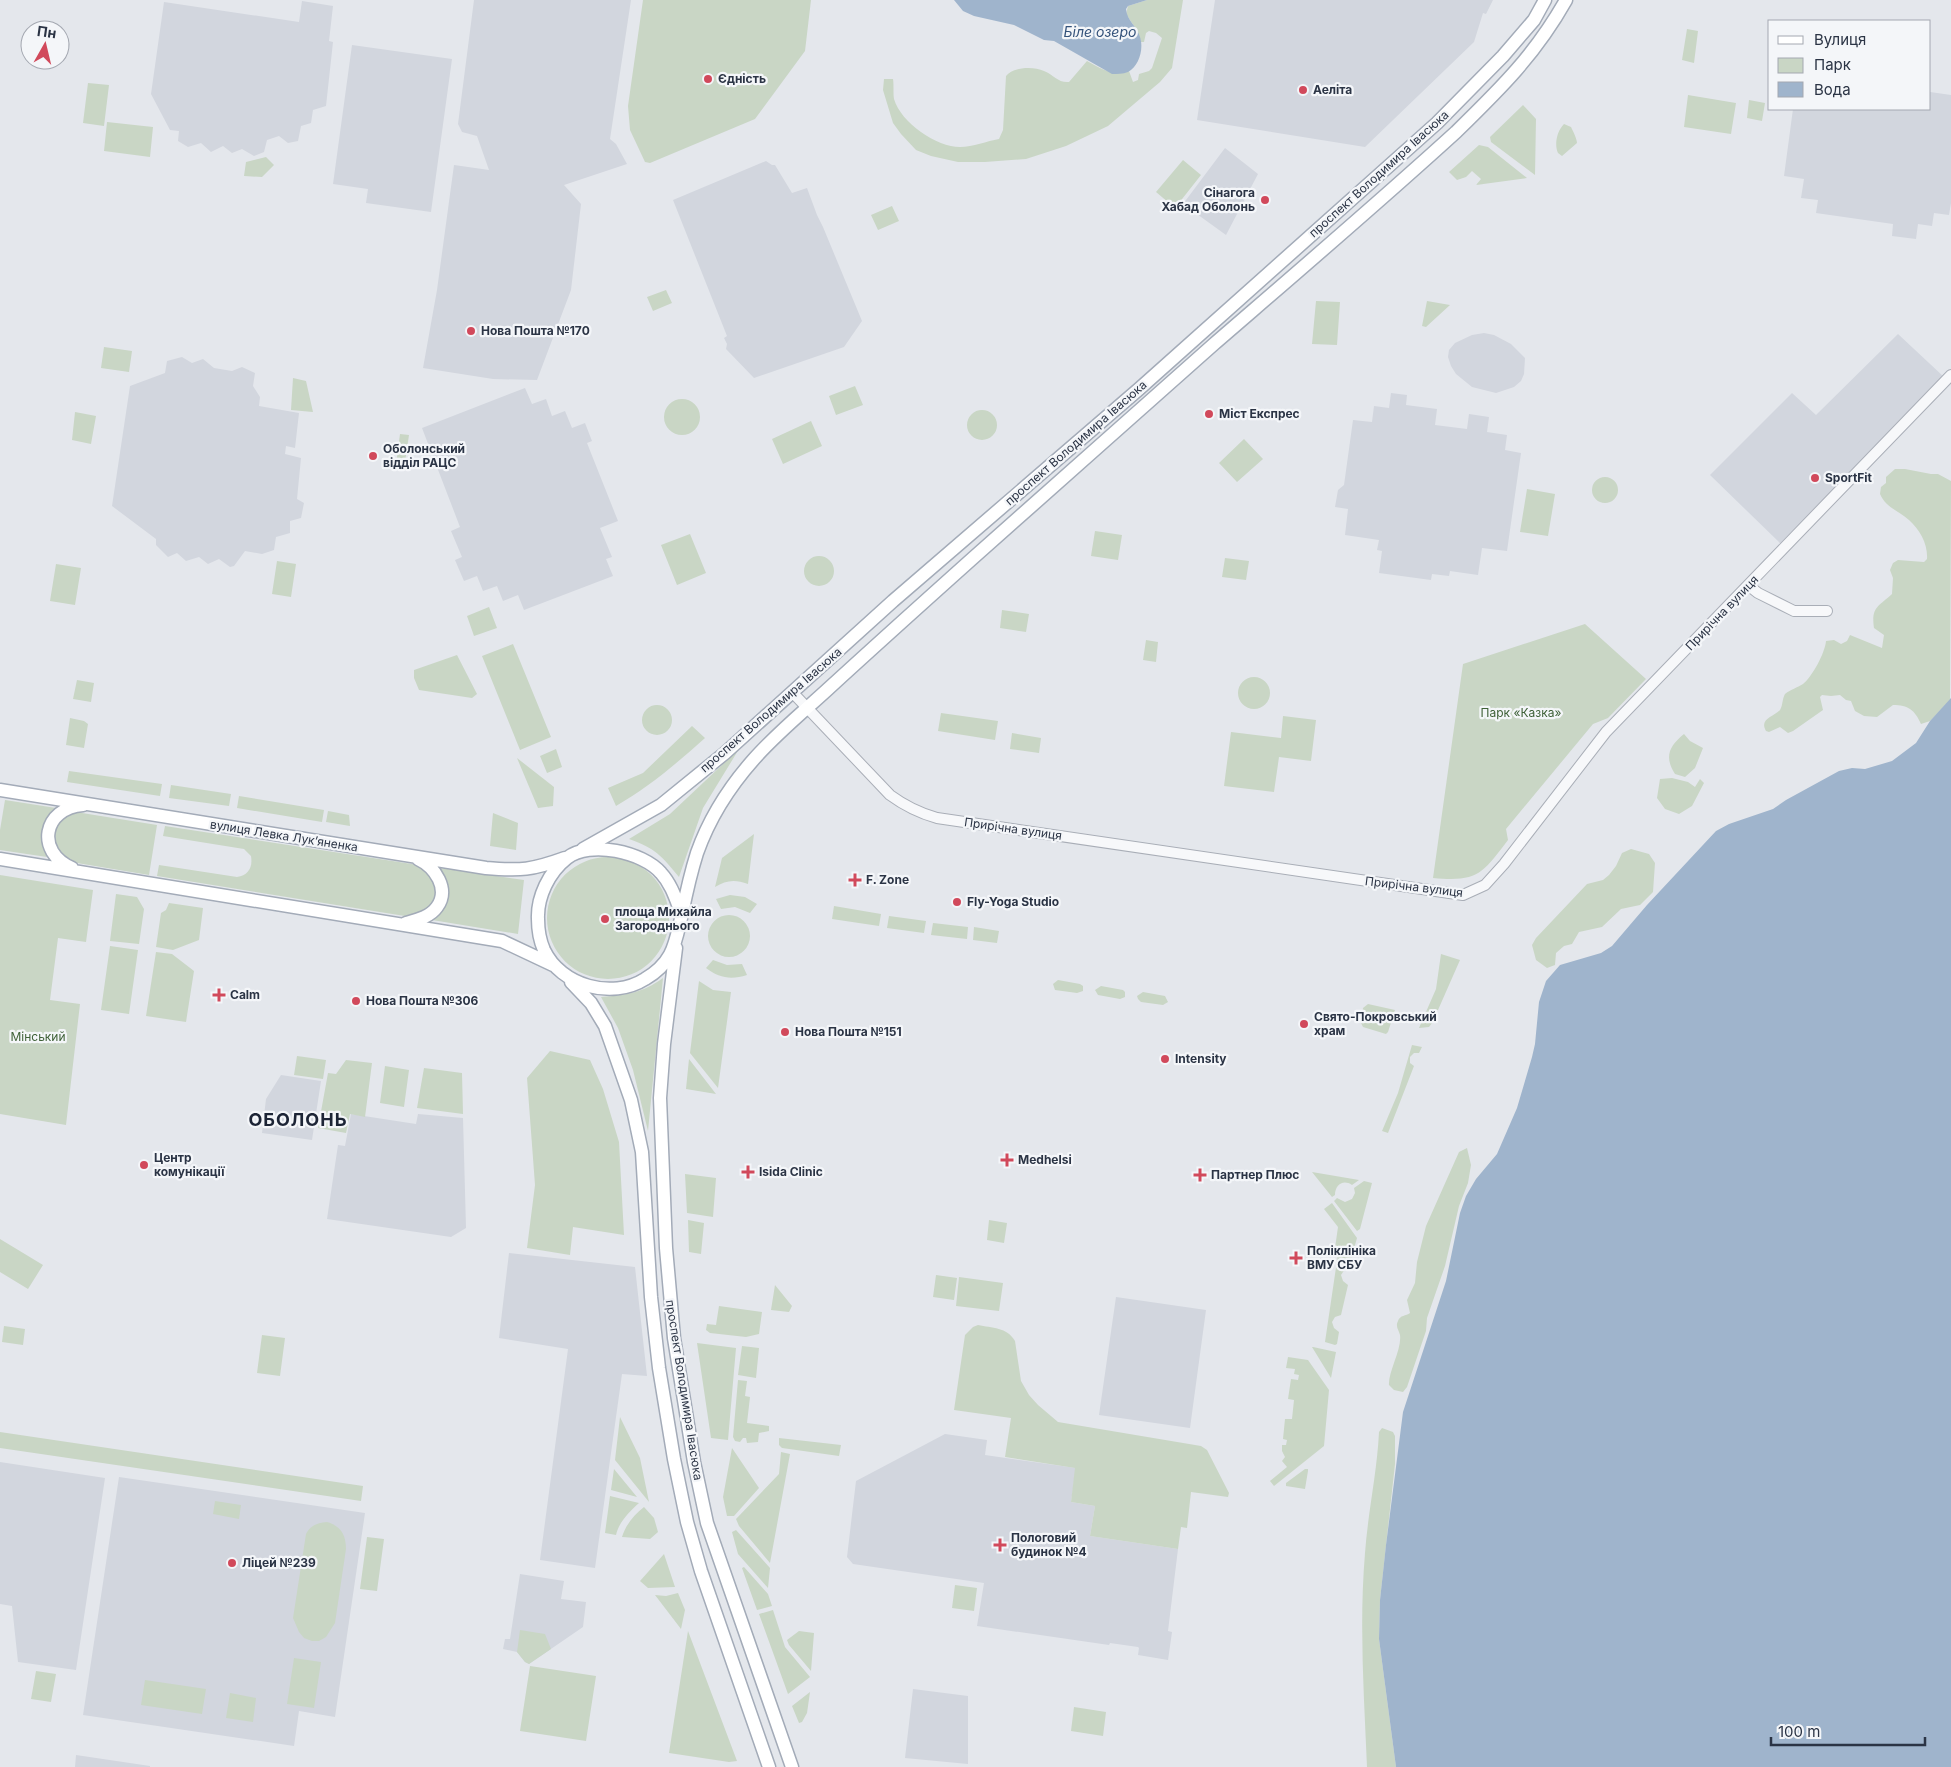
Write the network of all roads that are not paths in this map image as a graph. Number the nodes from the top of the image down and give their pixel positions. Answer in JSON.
{"nodes":[{"id":1,"x":1546,"y":0,"type":"edge"},
{"id":2,"x":1566,"y":0,"type":"edge"},
{"id":3,"x":1951,"y":375,"type":"edge"},
{"id":4,"x":1749,"y":586,"type":"junction"},
{"id":5,"x":1827,"y":611,"type":"dead end"},
{"id":6,"x":793,"y":693,"type":"junction"},
{"id":7,"x":807,"y":707,"type":"junction"},
{"id":8,"x":0,"y":790,"type":"edge"},
{"id":9,"x":91,"y":805,"type":"junction"},
{"id":10,"x":572,"y":855,"type":"junction"},
{"id":11,"x":413,"y":856,"type":"junction"},
{"id":12,"x":0,"y":859,"type":"edge"},
{"id":13,"x":86,"y":874,"type":"junction"},
{"id":14,"x":682,"y":915,"type":"junction"},
{"id":15,"x":402,"y":924,"type":"junction"},
{"id":16,"x":678,"y":939,"type":"junction"},
{"id":17,"x":556,"y":967,"type":"junction"},
{"id":18,"x":566,"y":976,"type":"junction"},
{"id":19,"x":770,"y":1767,"type":"edge"},
{"id":20,"x":792,"y":1767,"type":"edge"}],
"edges":[{"from":1,"to":6,"type":"main road","name":"проспект Володимира Івасюка"},
{"from":2,"to":7,"type":"main road","name":"проспект Володимира Івасюка"},
{"from":3,"to":4,"type":"street","name":"Прирічна вулиця"},
{"from":4,"to":5,"type":"street"},
{"from":4,"to":7,"type":"street","name":"Прирічна вулиця"},
{"from":6,"to":7,"type":"street","name":"Прирічна вулиця"},
{"from":6,"to":10,"type":"main road","name":"проспект Володимира Івасюка"},
{"from":7,"to":14,"type":"main road","name":"проспект Володимира Івасюка"},
{"from":8,"to":9,"type":"main road","name":"вулиця Левка Лукʼяненка"},
{"from":9,"to":11,"type":"main road","name":"вулиця Левка Лукʼяненка"},
{"from":9,"to":13,"type":"main road"},
{"from":10,"to":11,"type":"main road","name":"вулиця Левка Лукʼяненка"},
{"from":10,"to":14,"type":"main road"},
{"from":10,"to":17,"type":"main road"},
{"from":11,"to":15,"type":"main road"},
{"from":12,"to":13,"type":"main road"},
{"from":13,"to":15,"type":"main road"},
{"from":14,"to":16,"type":"main road"},
{"from":15,"to":17,"type":"main road"},
{"from":16,"to":18,"type":"main road"},
{"from":16,"to":20,"type":"main road","name":"проспект Володимира Івасюка"},
{"from":17,"to":18,"type":"main road"},
{"from":18,"to":19,"type":"main road","name":"проспект Володимира Івасюка"}]}
